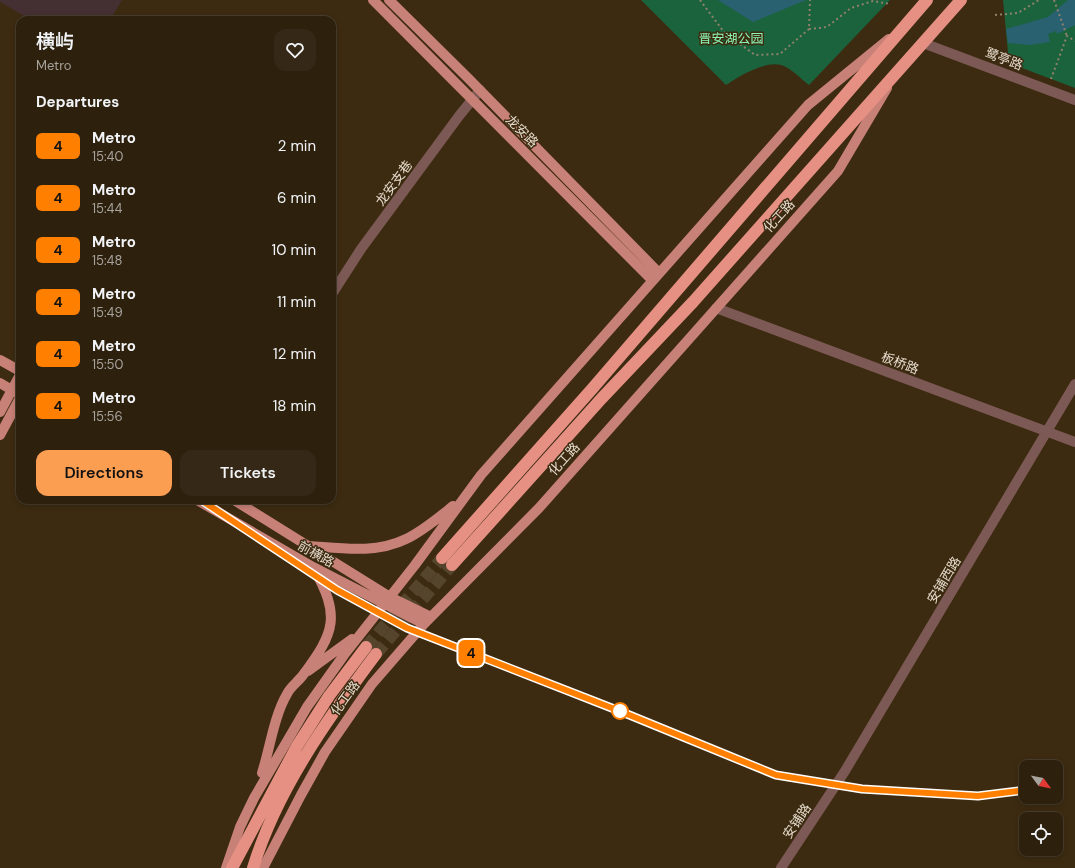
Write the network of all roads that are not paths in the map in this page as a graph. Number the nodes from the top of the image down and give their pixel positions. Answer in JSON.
{"nodes":[{"id":1,"x":373,"y":0,"type":"edge"},
{"id":2,"x":389,"y":0,"type":"edge"},
{"id":3,"x":926,"y":0,"type":"edge"},
{"id":4,"x":961,"y":0,"type":"edge"},
{"id":5,"x":903,"y":28,"type":"junction"},
{"id":6,"x":923,"y":43,"type":"junction"},
{"id":7,"x":896,"y":73,"type":"junction"},
{"id":8,"x":480,"y":90,"type":"junction"},
{"id":9,"x":472,"y":99,"type":"junction"},
{"id":10,"x":1075,"y":100,"type":"edge"},
{"id":11,"x":656,"y":276,"type":"junction"},
{"id":12,"x":336,"y":288,"type":"edge"},
{"id":13,"x":716,"y":308,"type":"junction"},
{"id":14,"x":0,"y":360,"type":"edge"},
{"id":15,"x":16,"y":369,"type":"edge"},
{"id":16,"x":0,"y":383,"type":"edge"},
{"id":17,"x":1075,"y":384,"type":"edge"},
{"id":18,"x":16,"y":392,"type":"edge"},
{"id":19,"x":16,"y":405,"type":"edge"},
{"id":20,"x":0,"y":412,"type":"edge"},
{"id":21,"x":1047,"y":432,"type":"junction"},
{"id":22,"x":0,"y":435,"type":"edge"},
{"id":23,"x":1075,"y":442,"type":"edge"},
{"id":24,"x":464,"y":497,"type":"junction"},
{"id":25,"x":205,"y":504,"type":"edge"},
{"id":26,"x":240,"y":504,"type":"edge"},
{"id":27,"x":307,"y":546,"type":"junction"},
{"id":28,"x":313,"y":567,"type":"junction"},
{"id":29,"x":387,"y":601,"type":"junction"},
{"id":30,"x":428,"y":621,"type":"junction"},
{"id":31,"x":362,"y":632,"type":"junction"},
{"id":32,"x":366,"y":647,"type":"tunnel mouth"},
{"id":33,"x":376,"y":654,"type":"tunnel mouth"},
{"id":34,"x":302,"y":676,"type":"junction"},
{"id":35,"x":834,"y":788,"type":"joint"},
{"id":36,"x":254,"y":798,"type":"junction"},
{"id":37,"x":226,"y":868,"type":"edge"},
{"id":38,"x":232,"y":868,"type":"edge"},
{"id":39,"x":254,"y":868,"type":"edge"},
{"id":40,"x":263,"y":868,"type":"edge"},
{"id":41,"x":781,"y":868,"type":"edge"}],
"edges":[{"from":1,"to":9,"type":"main road","name":"龙安路"},
{"from":2,"to":8,"type":"main road","name":"龙安路"},
{"from":3,"to":5,"type":"highway","name":"化工路"},
{"from":4,"to":6,"type":"highway","name":"化工路"},
{"from":5,"to":7,"type":"highway","name":"化工路"},
{"from":5,"to":11,"type":"main road"},
{"from":6,"to":7,"type":"highway","name":"化工路"},
{"from":6,"to":10,"type":"street","name":"鹭亭路"},
{"from":7,"to":13,"type":"main road","name":"化工路"},
{"from":8,"to":9,"type":"street","name":"龙安支巷"},
{"from":8,"to":11,"type":"main road","name":"龙安路"},
{"from":9,"to":11,"type":"main road","name":"龙安路"},
{"from":9,"to":12,"type":"street","name":"龙安支巷"},
{"from":11,"to":24,"type":"main road"},
{"from":13,"to":21,"type":"street","name":"板桥路"},
{"from":13,"to":30,"type":"main road","name":"化工路"},
{"from":14,"to":15,"type":"main road"},
{"from":16,"to":18,"type":"main road"},
{"from":17,"to":21,"type":"street","name":"安铺西路"},
{"from":18,"to":20,"type":"main road"},
{"from":19,"to":22,"type":"main road"},
{"from":21,"to":23,"type":"street","name":"板桥路"},
{"from":21,"to":35,"type":"street","name":"安铺西路"},
{"from":24,"to":27,"type":"main road"},
{"from":24,"to":29,"type":"main road"},
{"from":25,"to":28,"type":"main road","name":"前横路"},
{"from":26,"to":27,"type":"main road","name":"前横路"},
{"from":27,"to":29,"type":"main road","name":"前横路"},
{"from":28,"to":29,"type":"main road","name":"前横路"},
{"from":28,"to":34,"type":"main road"},
{"from":29,"to":30,"type":"main road","name":"前横路"},
{"from":29,"to":31,"type":"main road"},
{"from":30,"to":40,"type":"main road","name":"化工路"},
{"from":31,"to":34,"type":"main road"},
{"from":31,"to":36,"type":"main road"},
{"from":32,"to":38,"type":"highway","name":"化工路"},
{"from":33,"to":39,"type":"highway","name":"化工路"},
{"from":34,"to":36,"type":"main road"},
{"from":35,"to":41,"type":"street","name":"安铺路"},
{"from":36,"to":37,"type":"main road"}]}
